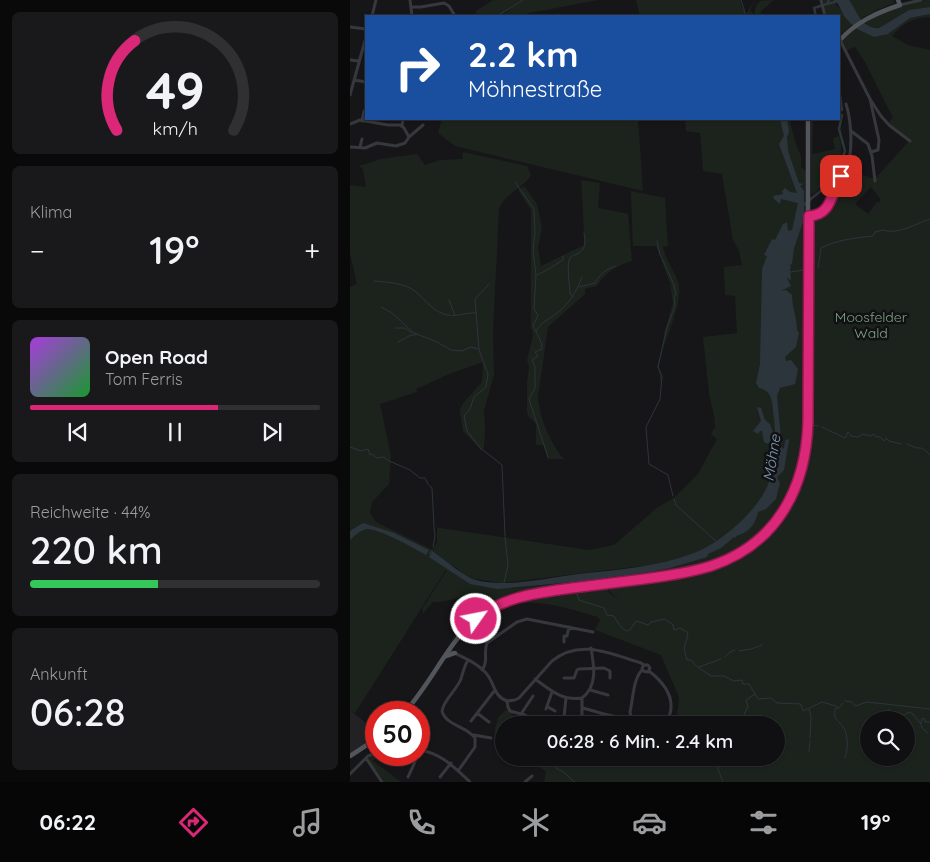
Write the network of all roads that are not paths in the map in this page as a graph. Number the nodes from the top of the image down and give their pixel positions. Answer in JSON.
{"nodes":[{"id":1,"x":376,"y":0,"type":"edge"},
{"id":2,"x":410,"y":0,"type":"edge"},
{"id":3,"x":922,"y":0,"type":"edge"},
{"id":4,"x":444,"y":1,"type":"edge"},
{"id":5,"x":899,"y":3,"type":"edge"},
{"id":6,"x":411,"y":7,"type":"junction"},
{"id":7,"x":372,"y":15,"type":"edge"},
{"id":8,"x":412,"y":15,"type":"edge"},
{"id":9,"x":454,"y":15,"type":"edge"},
{"id":10,"x":350,"y":27,"type":"edge"},
{"id":11,"x":365,"y":29,"type":"edge"},
{"id":12,"x":840,"y":41,"type":"edge"},
{"id":13,"x":365,"y":47,"type":"edge"},
{"id":14,"x":350,"y":60,"type":"edge"},
{"id":15,"x":359,"y":61,"type":"junction"},
{"id":16,"x":354,"y":80,"type":"junction"},
{"id":17,"x":365,"y":82,"type":"edge"},
{"id":18,"x":350,"y":95,"type":"edge"},
{"id":19,"x":870,"y":99,"type":"junction"},
{"id":20,"x":846,"y":104,"type":"dead end"},
{"id":21,"x":364,"y":111,"type":"dead end"},
{"id":22,"x":379,"y":120,"type":"edge"},
{"id":23,"x":403,"y":120,"type":"edge"},
{"id":24,"x":808,"y":120,"type":"edge"},
{"id":25,"x":362,"y":121,"type":"junction"},
{"id":26,"x":350,"y":124,"type":"edge"},
{"id":27,"x":378,"y":124,"type":"junction"},
{"id":28,"x":423,"y":125,"type":"dead end"},
{"id":29,"x":402,"y":126,"type":"junction"},
{"id":30,"x":850,"y":131,"type":"junction"},
{"id":31,"x":409,"y":137,"type":"junction"},
{"id":32,"x":362,"y":140,"type":"dead end"},
{"id":33,"x":910,"y":141,"type":"dead end"},
{"id":34,"x":350,"y":147,"type":"edge"},
{"id":35,"x":360,"y":147,"type":"junction"},
{"id":36,"x":871,"y":152,"type":"junction"},
{"id":37,"x":875,"y":180,"type":"dead end"},
{"id":38,"x":809,"y":216,"type":"junction"},
{"id":39,"x":569,"y":627,"type":"junction"},
{"id":40,"x":593,"y":632,"type":"dead end"},
{"id":41,"x":564,"y":642,"type":"dead end"},
{"id":42,"x":592,"y":648,"type":"junction"},
{"id":43,"x":448,"y":650,"type":"junction"},
{"id":44,"x":455,"y":653,"type":"junction"},
{"id":45,"x":443,"y":658,"type":"junction"},
{"id":46,"x":468,"y":660,"type":"junction"},
{"id":47,"x":644,"y":665,"type":"junction"},
{"id":48,"x":594,"y":669,"type":"junction"},
{"id":49,"x":482,"y":670,"type":"junction"},
{"id":50,"x":642,"y":670,"type":"junction"},
{"id":51,"x":649,"y":671,"type":"junction"},
{"id":52,"x":564,"y":678,"type":"dead end"},
{"id":53,"x":610,"y":678,"type":"dead end"},
{"id":54,"x":535,"y":679,"type":"junction"},
{"id":55,"x":495,"y":690,"type":"junction"},
{"id":56,"x":590,"y":690,"type":"junction"},
{"id":57,"x":552,"y":692,"type":"junction"},
{"id":58,"x":533,"y":696,"type":"dead end"},
{"id":59,"x":608,"y":696,"type":"dead end"},
{"id":60,"x":566,"y":698,"type":"junction"},
{"id":61,"x":582,"y":698,"type":"junction"},
{"id":62,"x":414,"y":701,"type":"edge"},
{"id":63,"x":507,"y":701,"type":"junction"},
{"id":64,"x":583,"y":708,"type":"junction"},
{"id":65,"x":555,"y":711,"type":"dead end"},
{"id":66,"x":521,"y":714,"type":"junction"},
{"id":67,"x":604,"y":714,"type":"joint"},
{"id":68,"x":477,"y":715,"type":"junction"},
{"id":69,"x":525,"y":716,"type":"edge"},
{"id":70,"x":564,"y":716,"type":"edge"},
{"id":71,"x":581,"y":716,"type":"edge"},
{"id":72,"x":613,"y":716,"type":"edge"},
{"id":73,"x":631,"y":716,"type":"edge"},
{"id":74,"x":668,"y":716,"type":"edge"},
{"id":75,"x":471,"y":721,"type":"dead end"},
{"id":76,"x":489,"y":722,"type":"dead end"},
{"id":77,"x":473,"y":735,"type":"junction"},
{"id":78,"x":491,"y":738,"type":"dead end"},
{"id":79,"x":365,"y":746,"type":"edge"},
{"id":80,"x":430,"y":753,"type":"edge"},
{"id":81,"x":350,"y":756,"type":"edge"},
{"id":82,"x":365,"y":759,"type":"edge"},
{"id":83,"x":450,"y":763,"type":"junction"},
{"id":84,"x":371,"y":766,"type":"edge"},
{"id":85,"x":413,"y":766,"type":"edge"},
{"id":86,"x":458,"y":771,"type":"junction"},
{"id":87,"x":350,"y":774,"type":"edge"},
{"id":88,"x":532,"y":776,"type":"dead end"},
{"id":89,"x":408,"y":777,"type":"dead end"},
{"id":90,"x":440,"y":777,"type":"dead end"},
{"id":91,"x":382,"y":782,"type":"edge"},
{"id":92,"x":470,"y":782,"type":"edge"},
{"id":93,"x":525,"y":782,"type":"edge"}],
"edges":[{"from":1,"to":7,"type":"street"},
{"from":2,"to":6,"type":"street"},
{"from":3,"to":5,"type":"street"},
{"from":4,"to":6,"type":"street"},
{"from":4,"to":9,"type":"street"},
{"from":5,"to":12,"type":"main road"},
{"from":6,"to":8,"type":"street"},
{"from":10,"to":11,"type":"street"},
{"from":12,"to":19,"type":"street"},
{"from":13,"to":15,"type":"street"},
{"from":14,"to":15,"type":"street"},
{"from":15,"to":16,"type":"street"},
{"from":16,"to":17,"type":"street"},
{"from":16,"to":18,"type":"street"},
{"from":19,"to":33,"type":"street"},
{"from":19,"to":36,"type":"street"},
{"from":20,"to":30,"type":"street"},
{"from":21,"to":25,"type":"street"},
{"from":22,"to":27,"type":"street"},
{"from":23,"to":29,"type":"street"},
{"from":24,"to":38,"type":"main road"},
{"from":25,"to":26,"type":"street"},
{"from":25,"to":27,"type":"street"},
{"from":27,"to":29,"type":"street"},
{"from":28,"to":31,"type":"street"},
{"from":29,"to":31,"type":"street"},
{"from":30,"to":36,"type":"street"},
{"from":30,"to":38,"type":"street"},
{"from":31,"to":35,"type":"street"},
{"from":32,"to":35,"type":"street"},
{"from":34,"to":35,"type":"street"},
{"from":36,"to":37,"type":"street"},
{"from":38,"to":43,"type":"main road"},
{"from":39,"to":40,"type":"street"},
{"from":39,"to":41,"type":"street"},
{"from":39,"to":49,"type":"street"},
{"from":42,"to":47,"type":"street"},
{"from":42,"to":48,"type":"street"},
{"from":42,"to":54,"type":"street"},
{"from":43,"to":44,"type":"street"},
{"from":43,"to":45,"type":"main road"},
{"from":44,"to":45,"type":"main road"},
{"from":44,"to":46,"type":"street"},
{"from":45,"to":62,"type":"main road"},
{"from":46,"to":49,"type":"street"},
{"from":46,"to":77,"type":"street"},
{"from":47,"to":50,"type":"street"},
{"from":47,"to":51,"type":"street"},
{"from":48,"to":52,"type":"street"},
{"from":48,"to":53,"type":"street"},
{"from":48,"to":56,"type":"street"},
{"from":49,"to":55,"type":"street"},
{"from":50,"to":51,"type":"street"},
{"from":50,"to":73,"type":"street"},
{"from":51,"to":74,"type":"street"},
{"from":54,"to":57,"type":"street"},
{"from":54,"to":63,"type":"street"},
{"from":55,"to":63,"type":"street"},
{"from":55,"to":68,"type":"street"},
{"from":56,"to":59,"type":"street"},
{"from":56,"to":61,"type":"street"},
{"from":57,"to":60,"type":"street"},
{"from":57,"to":65,"type":"street"},
{"from":58,"to":66,"type":"street"},
{"from":60,"to":61,"type":"street"},
{"from":60,"to":70,"type":"street"},
{"from":61,"to":64,"type":"street"},
{"from":63,"to":66,"type":"street"},
{"from":64,"to":67,"type":"street"},
{"from":64,"to":71,"type":"street"},
{"from":66,"to":69,"type":"street"},
{"from":67,"to":72,"type":"street"},
{"from":68,"to":75,"type":"street"},
{"from":68,"to":76,"type":"street"},
{"from":77,"to":78,"type":"street"},
{"from":77,"to":86,"type":"street"},
{"from":79,"to":81,"type":"main road"},
{"from":80,"to":83,"type":"street"},
{"from":82,"to":87,"type":"street"},
{"from":83,"to":86,"type":"street"},
{"from":83,"to":90,"type":"street"},
{"from":84,"to":91,"type":"street"},
{"from":85,"to":89,"type":"street"},
{"from":86,"to":92,"type":"street"},
{"from":88,"to":93,"type":"street"}]}
